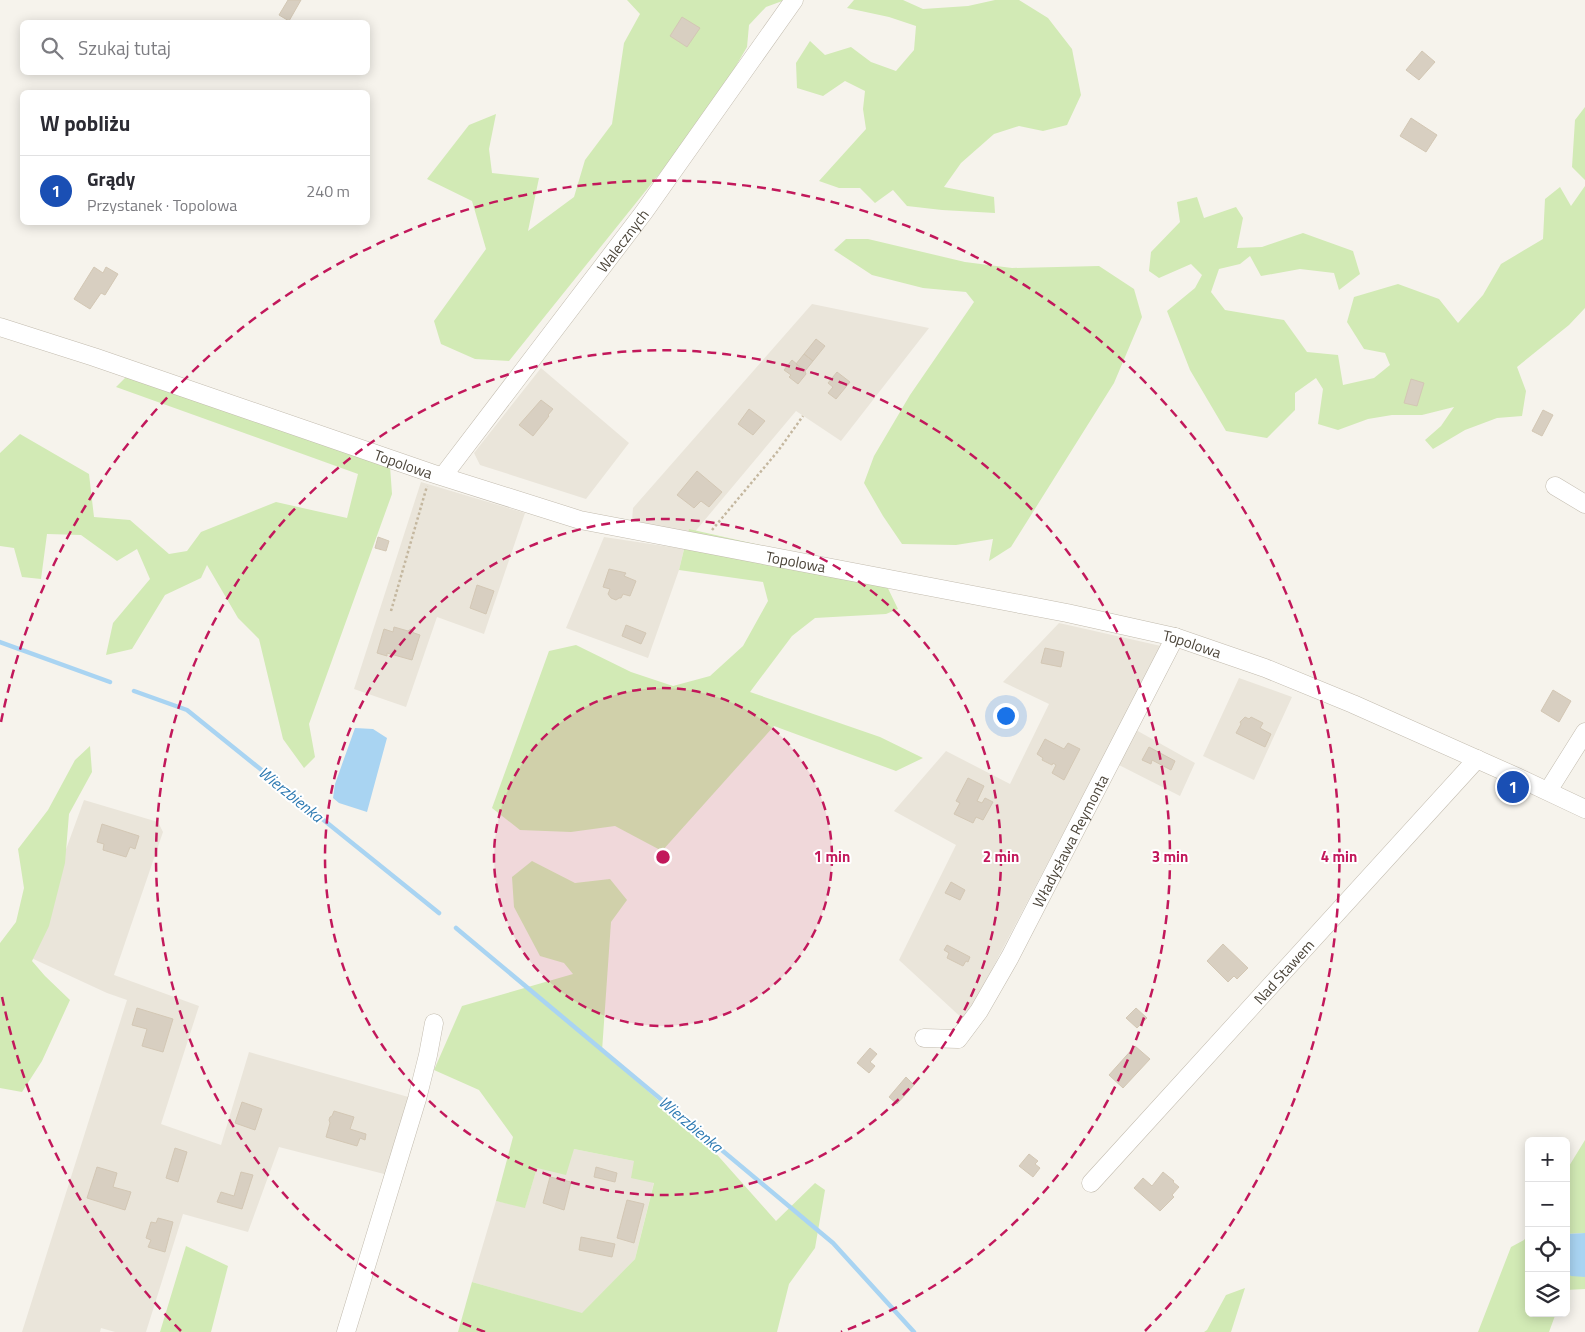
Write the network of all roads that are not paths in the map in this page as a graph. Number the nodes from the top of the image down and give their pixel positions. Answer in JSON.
{"nodes":[{"id":1,"x":794,"y":0,"type":"edge"},
{"id":2,"x":0,"y":326,"type":"edge"},
{"id":3,"x":437,"y":474,"type":"junction"},
{"id":4,"x":1555,"y":486,"type":"dead end"},
{"id":5,"x":1585,"y":504,"type":"edge"},
{"id":6,"x":1175,"y":637,"type":"junction"},
{"id":7,"x":1585,"y":732,"type":"edge"},
{"id":8,"x":1477,"y":759,"type":"junction"},
{"id":9,"x":1548,"y":791,"type":"junction"},
{"id":10,"x":1585,"y":809,"type":"edge"},
{"id":11,"x":434,"y":1023,"type":"dead end"},
{"id":12,"x":924,"y":1038,"type":"dead end"},
{"id":13,"x":1091,"y":1183,"type":"dead end"},
{"id":14,"x":346,"y":1332,"type":"edge"}],
"edges":[{"from":1,"to":3,"type":"street","name":"Walecznych"},
{"from":2,"to":3,"type":"street","name":"Topolowa"},
{"from":3,"to":6,"type":"street","name":"Topolowa"},
{"from":4,"to":5,"type":"street"},
{"from":6,"to":8,"type":"street","name":"Topolowa"},
{"from":6,"to":12,"type":"street","name":"Władysława Reymonta"},
{"from":7,"to":9,"type":"street"},
{"from":8,"to":9,"type":"street","name":"Topolowa"},
{"from":8,"to":13,"type":"street","name":"Nad Stawem"},
{"from":9,"to":10,"type":"street","name":"Topolowa"},
{"from":11,"to":14,"type":"street"}]}
